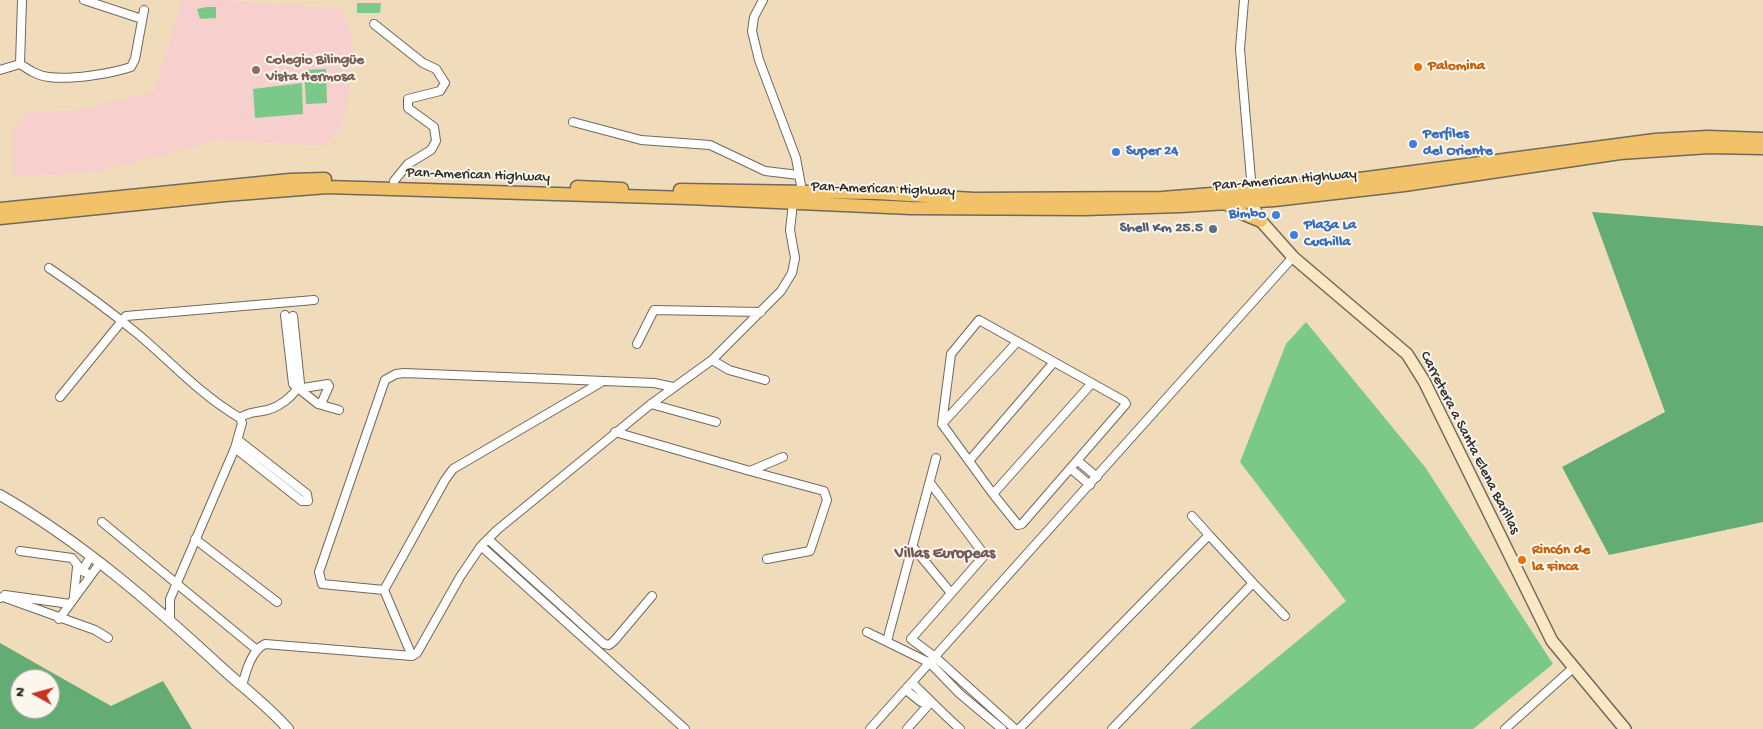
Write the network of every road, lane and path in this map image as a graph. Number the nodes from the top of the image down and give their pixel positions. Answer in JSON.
{"nodes":[{"id":1,"x":22,"y":0,"type":"edge"},
{"id":2,"x":84,"y":0,"type":"edge"},
{"id":3,"x":762,"y":0,"type":"edge"},
{"id":4,"x":1244,"y":0,"type":"edge"},
{"id":5,"x":144,"y":10,"type":"dead end"},
{"id":6,"x":142,"y":19,"type":"junction"},
{"id":7,"x":374,"y":24,"type":"dead end"},
{"id":8,"x":20,"y":64,"type":"junction"},
{"id":9,"x":0,"y":70,"type":"edge"},
{"id":10,"x":573,"y":122,"type":"dead end"},
{"id":11,"x":1763,"y":139,"type":"edge"},
{"id":12,"x":1763,"y":148,"type":"edge"},
{"id":13,"x":1452,"y":166,"type":"junction"},
{"id":14,"x":799,"y":175,"type":"junction"},
{"id":15,"x":394,"y":181,"type":"junction"},
{"id":16,"x":1404,"y":185,"type":"junction"},
{"id":17,"x":802,"y":191,"type":"junction"},
{"id":18,"x":883,"y":193,"type":"junction"},
{"id":19,"x":1254,"y":198,"type":"junction"},
{"id":20,"x":793,"y":203,"type":"junction"},
{"id":21,"x":1227,"y":204,"type":"junction"},
{"id":22,"x":821,"y":205,"type":"junction"},
{"id":23,"x":0,"y":209,"type":"edge"},
{"id":24,"x":0,"y":218,"type":"edge"},
{"id":25,"x":1260,"y":219,"type":"junction"},
{"id":26,"x":1293,"y":257,"type":"junction"},
{"id":27,"x":49,"y":268,"type":"dead end"},
{"id":28,"x":314,"y":300,"type":"dead end"},
{"id":29,"x":761,"y":312,"type":"junction"},
{"id":30,"x":289,"y":315,"type":"dead end"},
{"id":31,"x":121,"y":321,"type":"junction"},
{"id":32,"x":1017,"y":342,"type":"junction"},
{"id":33,"x":637,"y":344,"type":"dead end"},
{"id":34,"x":712,"y":360,"type":"junction"},
{"id":35,"x":1054,"y":362,"type":"junction"},
{"id":36,"x":765,"y":380,"type":"dead end"},
{"id":37,"x":602,"y":382,"type":"junction"},
{"id":38,"x":1092,"y":383,"type":"junction"},
{"id":39,"x":673,"y":388,"type":"junction"},
{"id":40,"x":298,"y":389,"type":"junction"},
{"id":41,"x":60,"y":397,"type":"dead end"},
{"id":42,"x":321,"y":404,"type":"junction"},
{"id":43,"x":651,"y":404,"type":"junction"},
{"id":44,"x":339,"y":410,"type":"dead end"},
{"id":45,"x":240,"y":418,"type":"junction"},
{"id":46,"x":716,"y":422,"type":"dead end"},
{"id":47,"x":942,"y":424,"type":"junction"},
{"id":48,"x":616,"y":432,"type":"junction"},
{"id":49,"x":237,"y":444,"type":"junction"},
{"id":50,"x":783,"y":457,"type":"dead end"},
{"id":51,"x":936,"y":458,"type":"dead end"},
{"id":52,"x":969,"y":461,"type":"junction"},
{"id":53,"x":1078,"y":461,"type":"junction"},
{"id":54,"x":750,"y":470,"type":"junction"},
{"id":55,"x":1071,"y":470,"type":"junction"},
{"id":56,"x":1097,"y":477,"type":"junction"},
{"id":57,"x":931,"y":484,"type":"junction"},
{"id":58,"x":1090,"y":485,"type":"junction"},
{"id":59,"x":993,"y":494,"type":"junction"},
{"id":60,"x":0,"y":495,"type":"edge"},
{"id":61,"x":1192,"y":516,"type":"dead end"},
{"id":62,"x":102,"y":522,"type":"dead end"},
{"id":63,"x":1209,"y":535,"type":"junction"},
{"id":64,"x":488,"y":538,"type":"junction"},
{"id":65,"x":195,"y":539,"type":"junction"},
{"id":66,"x":481,"y":546,"type":"junction"},
{"id":67,"x":913,"y":547,"type":"junction"},
{"id":68,"x":20,"y":551,"type":"dead end"},
{"id":69,"x":91,"y":556,"type":"junction"},
{"id":70,"x":768,"y":559,"type":"dead end"},
{"id":71,"x":100,"y":564,"type":"junction"},
{"id":72,"x":80,"y":569,"type":"junction"},
{"id":73,"x":92,"y":575,"type":"junction"},
{"id":74,"x":176,"y":583,"type":"junction"},
{"id":75,"x":1253,"y":583,"type":"junction"},
{"id":76,"x":384,"y":590,"type":"junction"},
{"id":77,"x":951,"y":593,"type":"junction"},
{"id":78,"x":2,"y":596,"type":"edge"},
{"id":79,"x":652,"y":596,"type":"dead end"},
{"id":80,"x":72,"y":601,"type":"junction"},
{"id":81,"x":277,"y":602,"type":"dead end"},
{"id":82,"x":1285,"y":616,"type":"dead end"},
{"id":83,"x":59,"y":619,"type":"junction"},
{"id":84,"x":170,"y":619,"type":"junction"},
{"id":85,"x":867,"y":632,"type":"dead end"},
{"id":86,"x":108,"y":638,"type":"dead end"},
{"id":87,"x":887,"y":641,"type":"junction"},
{"id":88,"x":917,"y":644,"type":"junction"},
{"id":89,"x":256,"y":650,"type":"junction"},
{"id":90,"x":911,"y":653,"type":"junction"},
{"id":91,"x":412,"y":656,"type":"junction"},
{"id":92,"x":932,"y":660,"type":"junction"},
{"id":93,"x":1573,"y":668,"type":"junction"},
{"id":94,"x":912,"y":683,"type":"junction"},
{"id":95,"x":242,"y":686,"type":"junction"},
{"id":96,"x":906,"y":690,"type":"junction"},
{"id":97,"x":983,"y":700,"type":"junction"},
{"id":98,"x":930,"y":703,"type":"junction"},
{"id":99,"x":978,"y":708,"type":"junction"},
{"id":100,"x":288,"y":729,"type":"edge"},
{"id":101,"x":685,"y":729,"type":"edge"},
{"id":102,"x":870,"y":729,"type":"edge"},
{"id":103,"x":907,"y":729,"type":"edge"},
{"id":104,"x":960,"y":729,"type":"edge"},
{"id":105,"x":1002,"y":729,"type":"edge"},
{"id":106,"x":1015,"y":729,"type":"edge"},
{"id":107,"x":1019,"y":729,"type":"edge"},
{"id":108,"x":1112,"y":729,"type":"edge"},
{"id":109,"x":1505,"y":729,"type":"edge"},
{"id":110,"x":1625,"y":729,"type":"edge"}],
"edges":[{"from":1,"to":8,"type":"street"},
{"from":2,"to":6,"type":"street"},
{"from":3,"to":14,"type":"street"},
{"from":4,"to":19,"type":"street"},
{"from":5,"to":6,"type":"street"},
{"from":6,"to":8,"type":"street"},
{"from":7,"to":15,"type":"street"},
{"from":8,"to":9,"type":"street"},
{"from":10,"to":14,"type":"street"},
{"from":11,"to":13,"type":"highway","name":"Pan-American Highway"},
{"from":12,"to":16,"type":"highway","name":"Pan-American Highway"},
{"from":13,"to":16,"type":"highway"},
{"from":13,"to":19,"type":"highway","name":"Pan-American Highway"},
{"from":14,"to":17,"type":"street"},
{"from":15,"to":17,"type":"highway","name":"Pan-American Highway"},
{"from":15,"to":23,"type":"highway","name":"Pan-American Highway"},
{"from":16,"to":19,"type":"highway","name":"Pan-American Highway"},
{"from":17,"to":18,"type":"highway","name":"Pan-American Highway"},
{"from":18,"to":19,"type":"highway","name":"Pan-American Highway"},
{"from":18,"to":22,"type":"highway"},
{"from":19,"to":21,"type":"highway","name":"Pan-American Highway"},
{"from":19,"to":25,"type":"highway"},
{"from":20,"to":22,"type":"highway","name":"Pan-American Highway"},
{"from":20,"to":24,"type":"highway","name":"Pan-American Highway"},
{"from":20,"to":29,"type":"street"},
{"from":21,"to":22,"type":"highway","name":"Pan-American Highway"},
{"from":21,"to":25,"type":"highway"},
{"from":25,"to":26,"type":"main road","name":"Carretera a Santa Elena Barillas"},
{"from":26,"to":56,"type":"street"},
{"from":26,"to":93,"type":"main road","name":"Carretera a Santa Elena Barillas"},
{"from":27,"to":31,"type":"street"},
{"from":28,"to":31,"type":"street"},
{"from":29,"to":33,"type":"street"},
{"from":29,"to":34,"type":"street"},
{"from":30,"to":40,"type":"street"},
{"from":31,"to":41,"type":"street"},
{"from":31,"to":45,"type":"street"},
{"from":32,"to":35,"type":"street"},
{"from":32,"to":47,"type":"street"},
{"from":32,"to":47,"type":"street"},
{"from":34,"to":36,"type":"street"},
{"from":34,"to":39,"type":"street"},
{"from":35,"to":38,"type":"street"},
{"from":35,"to":52,"type":"street"},
{"from":37,"to":39,"type":"street"},
{"from":37,"to":76,"type":"street"},
{"from":37,"to":76,"type":"street"},
{"from":38,"to":53,"type":"street"},
{"from":38,"to":59,"type":"street"},
{"from":39,"to":43,"type":"street"},
{"from":40,"to":42,"type":"street"},
{"from":40,"to":42,"type":"street"},
{"from":40,"to":45,"type":"street"},
{"from":42,"to":44,"type":"street"},
{"from":43,"to":46,"type":"street"},
{"from":43,"to":48,"type":"street"},
{"from":45,"to":49,"type":"street"},
{"from":47,"to":52,"type":"street"},
{"from":48,"to":54,"type":"street"},
{"from":48,"to":64,"type":"street"},
{"from":49,"to":49,"type":"street"},
{"from":49,"to":65,"type":"street"},
{"from":50,"to":54,"type":"street"},
{"from":51,"to":57,"type":"street"},
{"from":52,"to":59,"type":"street"},
{"from":53,"to":55,"type":"street"},
{"from":53,"to":56,"type":"street"},
{"from":54,"to":70,"type":"street"},
{"from":55,"to":58,"type":"street"},
{"from":55,"to":59,"type":"street"},
{"from":56,"to":58,"type":"street"},
{"from":57,"to":67,"type":"street"},
{"from":57,"to":77,"type":"street"},
{"from":58,"to":92,"type":"street"},
{"from":60,"to":69,"type":"street"},
{"from":61,"to":63,"type":"street"},
{"from":62,"to":74,"type":"street"},
{"from":63,"to":75,"type":"street"},
{"from":63,"to":107,"type":"street"},
{"from":64,"to":66,"type":"street"},
{"from":64,"to":79,"type":"street"},
{"from":65,"to":74,"type":"street"},
{"from":65,"to":81,"type":"street"},
{"from":66,"to":91,"type":"street"},
{"from":66,"to":101,"type":"street"},
{"from":67,"to":77,"type":"street"},
{"from":67,"to":87,"type":"street"},
{"from":68,"to":72,"type":"street"},
{"from":69,"to":71,"type":"street"},
{"from":69,"to":72,"type":"street"},
{"from":71,"to":73,"type":"street"},
{"from":71,"to":84,"type":"street"},
{"from":72,"to":73,"type":"street"},
{"from":72,"to":80,"type":"street"},
{"from":73,"to":80,"type":"street"},
{"from":74,"to":84,"type":"street"},
{"from":74,"to":89,"type":"street"},
{"from":75,"to":82,"type":"street"},
{"from":75,"to":108,"type":"street"},
{"from":76,"to":91,"type":"street"},
{"from":77,"to":88,"type":"street"},
{"from":78,"to":80,"type":"street"},
{"from":78,"to":83,"type":"street"},
{"from":80,"to":83,"type":"street"},
{"from":83,"to":86,"type":"street"},
{"from":84,"to":95,"type":"street"},
{"from":85,"to":87,"type":"street"},
{"from":87,"to":90,"type":"street"},
{"from":88,"to":90,"type":"street"},
{"from":88,"to":92,"type":"street"},
{"from":89,"to":91,"type":"street"},
{"from":89,"to":95,"type":"street"},
{"from":90,"to":92,"type":"street"},
{"from":92,"to":94,"type":"street"},
{"from":92,"to":97,"type":"street"},
{"from":92,"to":99,"type":"street"},
{"from":93,"to":109,"type":"street"},
{"from":93,"to":110,"type":"main road","name":"Carretera a Santa Elena Barillas"},
{"from":94,"to":96,"type":"street"},
{"from":94,"to":98,"type":"street"},
{"from":95,"to":100,"type":"street"},
{"from":96,"to":98,"type":"street"},
{"from":96,"to":102,"type":"street"},
{"from":97,"to":99,"type":"street"},
{"from":97,"to":106,"type":"street"},
{"from":98,"to":103,"type":"street"},
{"from":98,"to":104,"type":"street"},
{"from":99,"to":105,"type":"street"}]}
